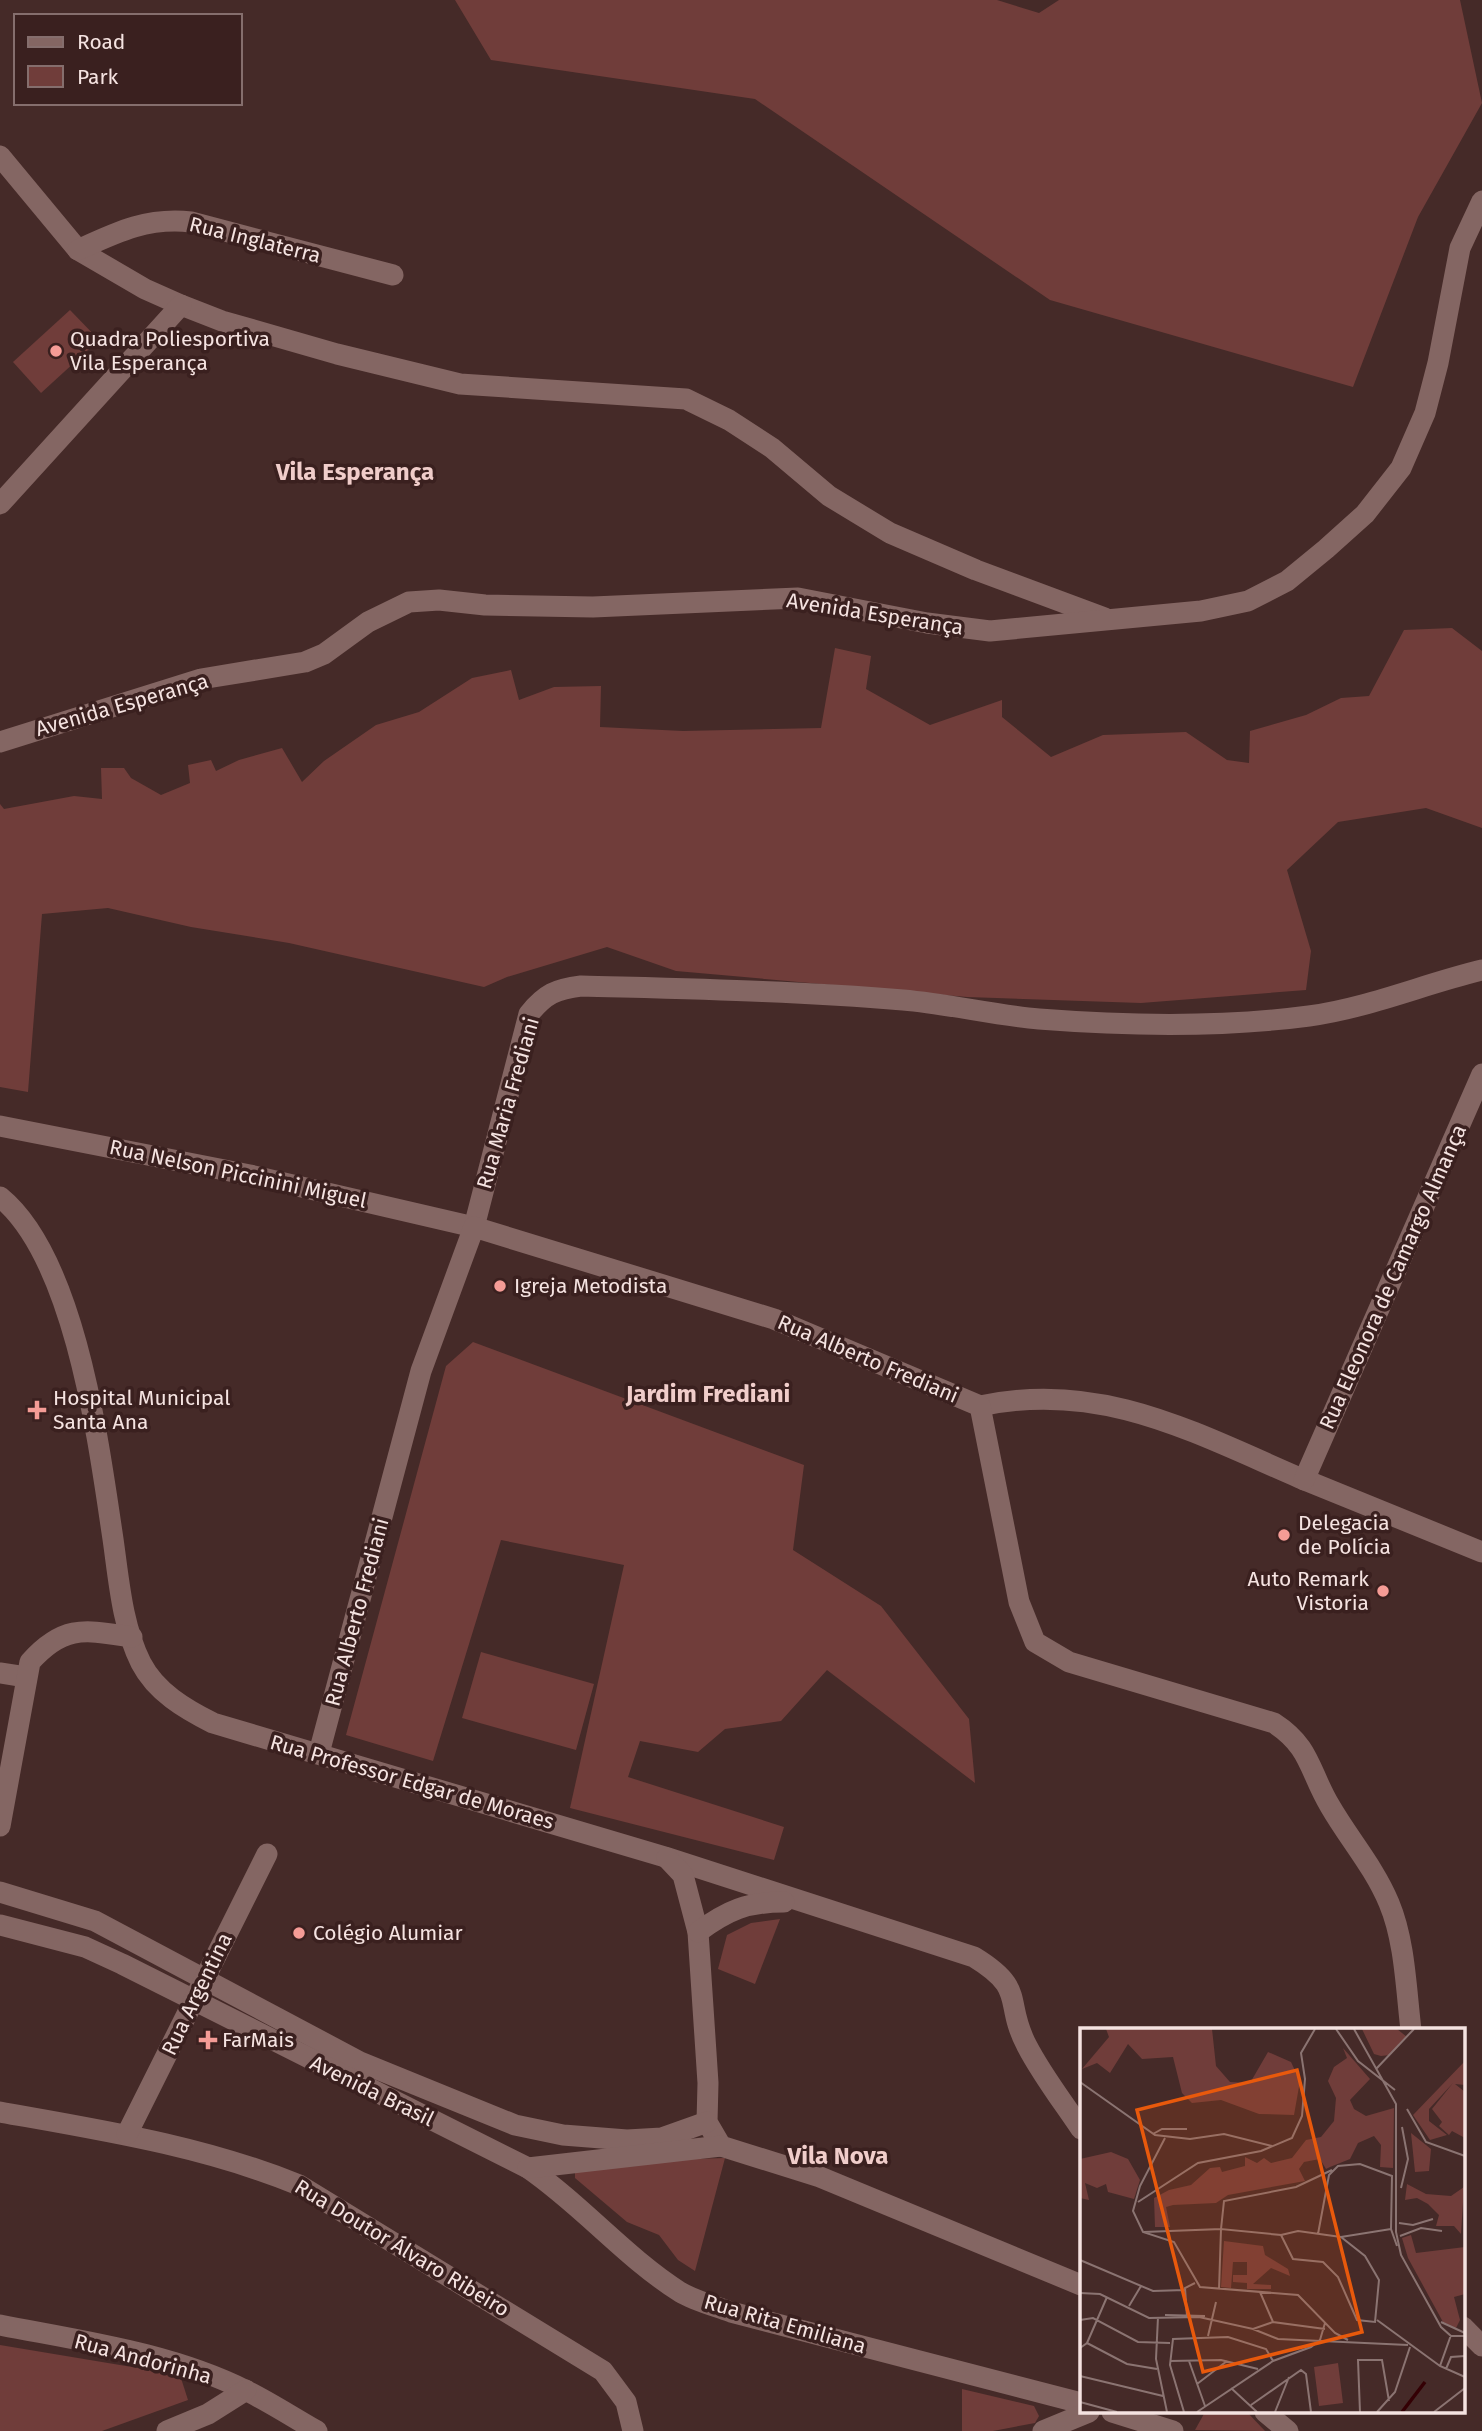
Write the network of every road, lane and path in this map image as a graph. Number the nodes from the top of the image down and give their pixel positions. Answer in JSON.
{"nodes":[{"id":1,"x":0,"y":156,"type":"edge"},
{"id":2,"x":1482,"y":201,"type":"edge"},
{"id":3,"x":78,"y":250,"type":"junction"},
{"id":4,"x":393,"y":275,"type":"dead end"},
{"id":5,"x":181,"y":305,"type":"junction"},
{"id":6,"x":0,"y":504,"type":"edge"},
{"id":7,"x":1107,"y":618,"type":"junction"},
{"id":8,"x":0,"y":742,"type":"edge"},
{"id":9,"x":1482,"y":970,"type":"edge"},
{"id":10,"x":1482,"y":1073,"type":"edge"},
{"id":11,"x":0,"y":1126,"type":"edge"},
{"id":12,"x":0,"y":1198,"type":"edge"},
{"id":13,"x":474,"y":1227,"type":"junction"},
{"id":14,"x":980,"y":1406,"type":"junction"},
{"id":15,"x":1304,"y":1479,"type":"junction"},
{"id":16,"x":1482,"y":1552,"type":"edge"},
{"id":17,"x":132,"y":1637,"type":"junction"},
{"id":18,"x":0,"y":1673,"type":"edge"},
{"id":19,"x":26,"y":1677,"type":"junction"},
{"id":20,"x":319,"y":1753,"type":"junction"},
{"id":21,"x":0,"y":1826,"type":"edge"},
{"id":22,"x":267,"y":1854,"type":"dead end"},
{"id":23,"x":665,"y":1857,"type":"junction"},
{"id":24,"x":0,"y":1892,"type":"edge"},
{"id":25,"x":804,"y":1902,"type":"junction"},
{"id":26,"x":0,"y":1925,"type":"edge"},
{"id":27,"x":698,"y":1933,"type":"junction"},
{"id":28,"x":204,"y":1979,"type":"junction"},
{"id":29,"x":194,"y":2001,"type":"junction"},
{"id":30,"x":1411,"y":2028,"type":"edge"},
{"id":31,"x":360,"y":2062,"type":"junction"},
{"id":32,"x":347,"y":2079,"type":"junction"},
{"id":33,"x":0,"y":2112,"type":"edge"},
{"id":34,"x":707,"y":2122,"type":"junction"},
{"id":35,"x":1080,"y":2127,"type":"edge"},
{"id":36,"x":128,"y":2134,"type":"junction"},
{"id":37,"x":721,"y":2146,"type":"junction"},
{"id":38,"x":528,"y":2168,"type":"junction"},
{"id":39,"x":1080,"y":2286,"type":"edge"},
{"id":40,"x":0,"y":2325,"type":"edge"},
{"id":41,"x":1464,"y":2328,"type":"edge"},
{"id":42,"x":1482,"y":2347,"type":"edge"},
{"id":43,"x":246,"y":2390,"type":"junction"},
{"id":44,"x":1080,"y":2403,"type":"edge"},
{"id":45,"x":1084,"y":2414,"type":"edge"},
{"id":46,"x":1118,"y":2414,"type":"edge"},
{"id":47,"x":1267,"y":2414,"type":"edge"},
{"id":48,"x":167,"y":2431,"type":"edge"},
{"id":49,"x":317,"y":2431,"type":"edge"},
{"id":50,"x":633,"y":2431,"type":"edge"},
{"id":51,"x":1043,"y":2431,"type":"edge"},
{"id":52,"x":1173,"y":2431,"type":"edge"},
{"id":53,"x":1287,"y":2431,"type":"edge"}],
"edges":[{"from":1,"to":3,"type":"street"},
{"from":2,"to":7,"type":"street","name":"Avenida Esperança"},
{"from":3,"to":4,"type":"street","name":"Rua Inglaterra"},
{"from":3,"to":5,"type":"street"},
{"from":5,"to":6,"type":"street"},
{"from":5,"to":7,"type":"street"},
{"from":7,"to":8,"type":"street","name":"Avenida Esperança"},
{"from":9,"to":13,"type":"street","name":"Rua Maria Frediani"},
{"from":10,"to":15,"type":"street","name":"Rua Eleonora de Camargo Almança"},
{"from":11,"to":13,"type":"street","name":"Rua Nelson Piccinini Miguel"},
{"from":12,"to":17,"type":"street","name":"Rua Professor Edgar de Moraes"},
{"from":13,"to":14,"type":"street","name":"Rua Alberto Frediani"},
{"from":13,"to":20,"type":"street","name":"Rua Alberto Frediani"},
{"from":14,"to":15,"type":"street"},
{"from":14,"to":30,"type":"street","name":"Rua Alberto Frediani"},
{"from":15,"to":16,"type":"street"},
{"from":17,"to":19,"type":"street"},
{"from":17,"to":20,"type":"street","name":"Rua Professor Edgar de Moraes"},
{"from":18,"to":19,"type":"street"},
{"from":19,"to":21,"type":"street"},
{"from":20,"to":23,"type":"street","name":"Rua Professor Edgar de Moraes"},
{"from":22,"to":28,"type":"street","name":"Rua Argentina"},
{"from":23,"to":25,"type":"street","name":"Rua Professor Edgar de Moraes"},
{"from":23,"to":27,"type":"street"},
{"from":24,"to":28,"type":"street","name":"Avenida Brasil"},
{"from":25,"to":27,"type":"street"},
{"from":25,"to":35,"type":"street","name":"Rua Professor Edgar de Moraes"},
{"from":26,"to":29,"type":"street","name":"Avenida Brasil"},
{"from":27,"to":34,"type":"street"},
{"from":28,"to":29,"type":"street","name":"Rua Argentina"},
{"from":28,"to":31,"type":"street","name":"Avenida Brasil"},
{"from":29,"to":32,"type":"street","name":"Avenida Brasil"},
{"from":29,"to":36,"type":"street","name":"Rua Argentina"},
{"from":31,"to":32,"type":"street"},
{"from":31,"to":34,"type":"street","name":"Avenida Brasil"},
{"from":32,"to":38,"type":"street","name":"Avenida Brasil"},
{"from":33,"to":36,"type":"street","name":"Rua Doutor Álvaro Ribeiro"},
{"from":34,"to":37,"type":"street"},
{"from":36,"to":50,"type":"street","name":"Rua Doutor Álvaro Ribeiro"},
{"from":37,"to":38,"type":"street"},
{"from":37,"to":39,"type":"street"},
{"from":38,"to":44,"type":"street","name":"Rua Rita Emiliana"},
{"from":40,"to":43,"type":"street","name":"Rua Andorinha"},
{"from":41,"to":42,"type":"street"},
{"from":43,"to":48,"type":"street"},
{"from":43,"to":49,"type":"street","name":"Rua Andorinha"},
{"from":45,"to":51,"type":"street"},
{"from":46,"to":52,"type":"street"},
{"from":47,"to":53,"type":"street"}]}
